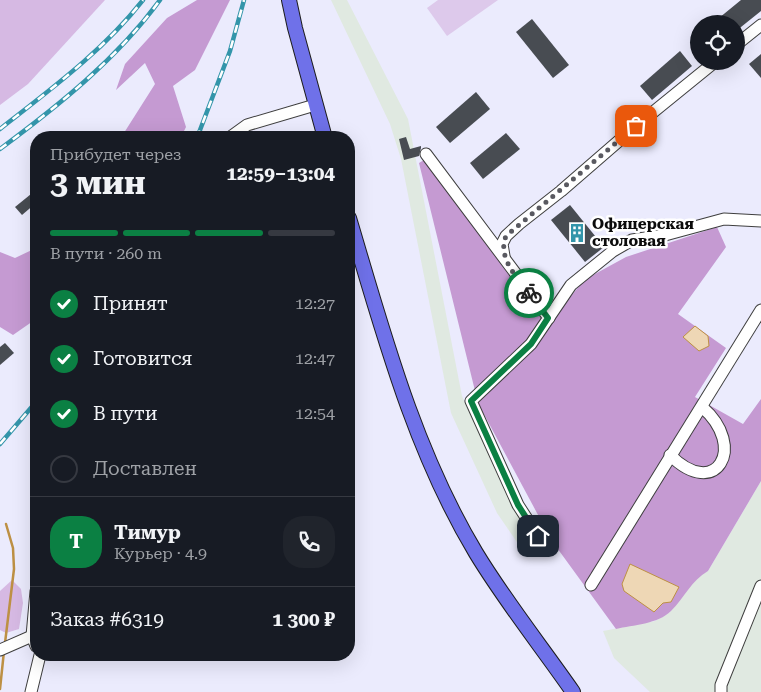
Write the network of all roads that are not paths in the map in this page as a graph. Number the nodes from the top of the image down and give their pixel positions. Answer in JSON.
{"nodes":[{"id":1,"x":289,"y":0,"type":"edge"},
{"id":2,"x":761,"y":24,"type":"edge"},
{"id":3,"x":745,"y":37,"type":"edge"},
{"id":4,"x":705,"y":70,"type":"edge"},
{"id":5,"x":315,"y":105,"type":"junction"},
{"id":6,"x":239,"y":131,"type":"edge"},
{"id":7,"x":323,"y":131,"type":"edge"},
{"id":8,"x":426,"y":154,"type":"dead end"},
{"id":9,"x":761,"y":221,"type":"edge"},
{"id":10,"x":355,"y":238,"type":"edge"},
{"id":11,"x":504,"y":256,"type":"junction"},
{"id":12,"x":761,"y":310,"type":"edge"},
{"id":13,"x":548,"y":318,"type":"junction"},
{"id":14,"x":702,"y":407,"type":"junction"},
{"id":15,"x":670,"y":455,"type":"junction"},
{"id":16,"x":538,"y":536,"type":"dead end"},
{"id":17,"x":591,"y":585,"type":"dead end"},
{"id":18,"x":761,"y":586,"type":"edge"},
{"id":19,"x":30,"y":642,"type":"edge"},
{"id":20,"x":0,"y":650,"type":"edge"},
{"id":21,"x":38,"y":661,"type":"edge"},
{"id":22,"x":30,"y":692,"type":"edge"},
{"id":23,"x":573,"y":692,"type":"edge"},
{"id":24,"x":721,"y":692,"type":"edge"}],
"edges":[{"from":1,"to":5,"type":"main road"},
{"from":2,"to":3,"type":"street"},
{"from":4,"to":11,"type":"street"},
{"from":5,"to":6,"type":"street"},
{"from":5,"to":7,"type":"main road"},
{"from":8,"to":11,"type":"street"},
{"from":9,"to":13,"type":"street"},
{"from":10,"to":23,"type":"main road"},
{"from":11,"to":13,"type":"street"},
{"from":12,"to":14,"type":"street"},
{"from":13,"to":16,"type":"street"},
{"from":14,"to":15,"type":"street"},
{"from":14,"to":15,"type":"street"},
{"from":15,"to":17,"type":"street"},
{"from":18,"to":24,"type":"street"},
{"from":19,"to":20,"type":"street"},
{"from":21,"to":22,"type":"street"}]}
